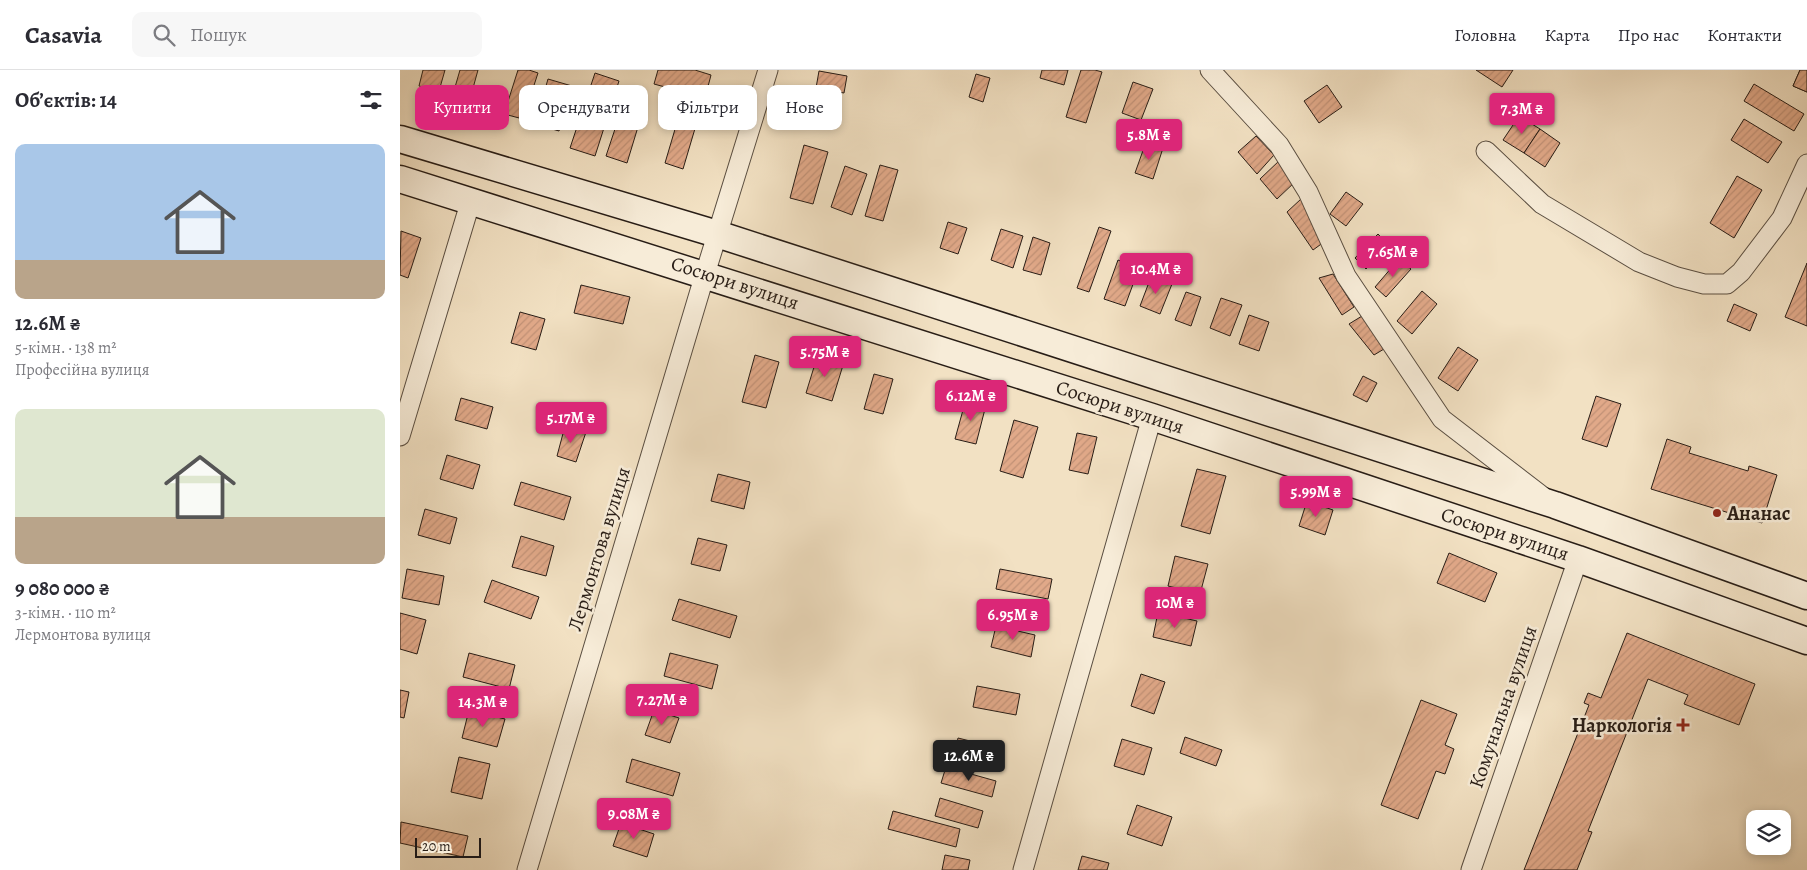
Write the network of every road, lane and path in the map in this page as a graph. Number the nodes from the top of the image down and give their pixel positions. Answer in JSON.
{"nodes":[{"id":1,"x":768,"y":70,"type":"edge"},
{"id":2,"x":1210,"y":70,"type":"edge"},
{"id":3,"x":400,"y":139,"type":"edge"},
{"id":4,"x":1486,"y":151,"type":"dead end"},
{"id":5,"x":1807,"y":164,"type":"edge"},
{"id":6,"x":400,"y":179,"type":"edge"},
{"id":7,"x":471,"y":200,"type":"junction"},
{"id":8,"x":718,"y":234,"type":"junction"},
{"id":9,"x":705,"y":274,"type":"junction"},
{"id":10,"x":1152,"y":417,"type":"junction"},
{"id":11,"x":400,"y":436,"type":"edge"},
{"id":12,"x":1555,"y":505,"type":"junction"},
{"id":13,"x":1578,"y":559,"type":"junction"},
{"id":14,"x":1807,"y":596,"type":"edge"},
{"id":15,"x":1807,"y":641,"type":"edge"},
{"id":16,"x":527,"y":870,"type":"edge"},
{"id":17,"x":1023,"y":870,"type":"edge"},
{"id":18,"x":1470,"y":870,"type":"edge"}],
"edges":[{"from":1,"to":8,"type":"street","name":"Лермонтова вулиця"},
{"from":2,"to":12,"type":"street"},
{"from":3,"to":8,"type":"street","name":"Сосюри вулиця"},
{"from":4,"to":5,"type":"street"},
{"from":6,"to":7,"type":"street","name":"Сосюри вулиця"},
{"from":7,"to":9,"type":"street","name":"Сосюри вулиця"},
{"from":7,"to":11,"type":"street"},
{"from":8,"to":9,"type":"street","name":"Лермонтова вулиця"},
{"from":8,"to":12,"type":"street","name":"Сосюри вулиця"},
{"from":9,"to":10,"type":"street","name":"Сосюри вулиця"},
{"from":9,"to":16,"type":"street","name":"Лермонтова вулиця"},
{"from":10,"to":13,"type":"street","name":"Сосюри вулиця"},
{"from":10,"to":17,"type":"street"},
{"from":12,"to":14,"type":"street","name":"Сосюри вулиця"},
{"from":13,"to":15,"type":"street","name":"Сосюри вулиця"},
{"from":13,"to":18,"type":"street","name":"Комунальна вулиця"}]}
